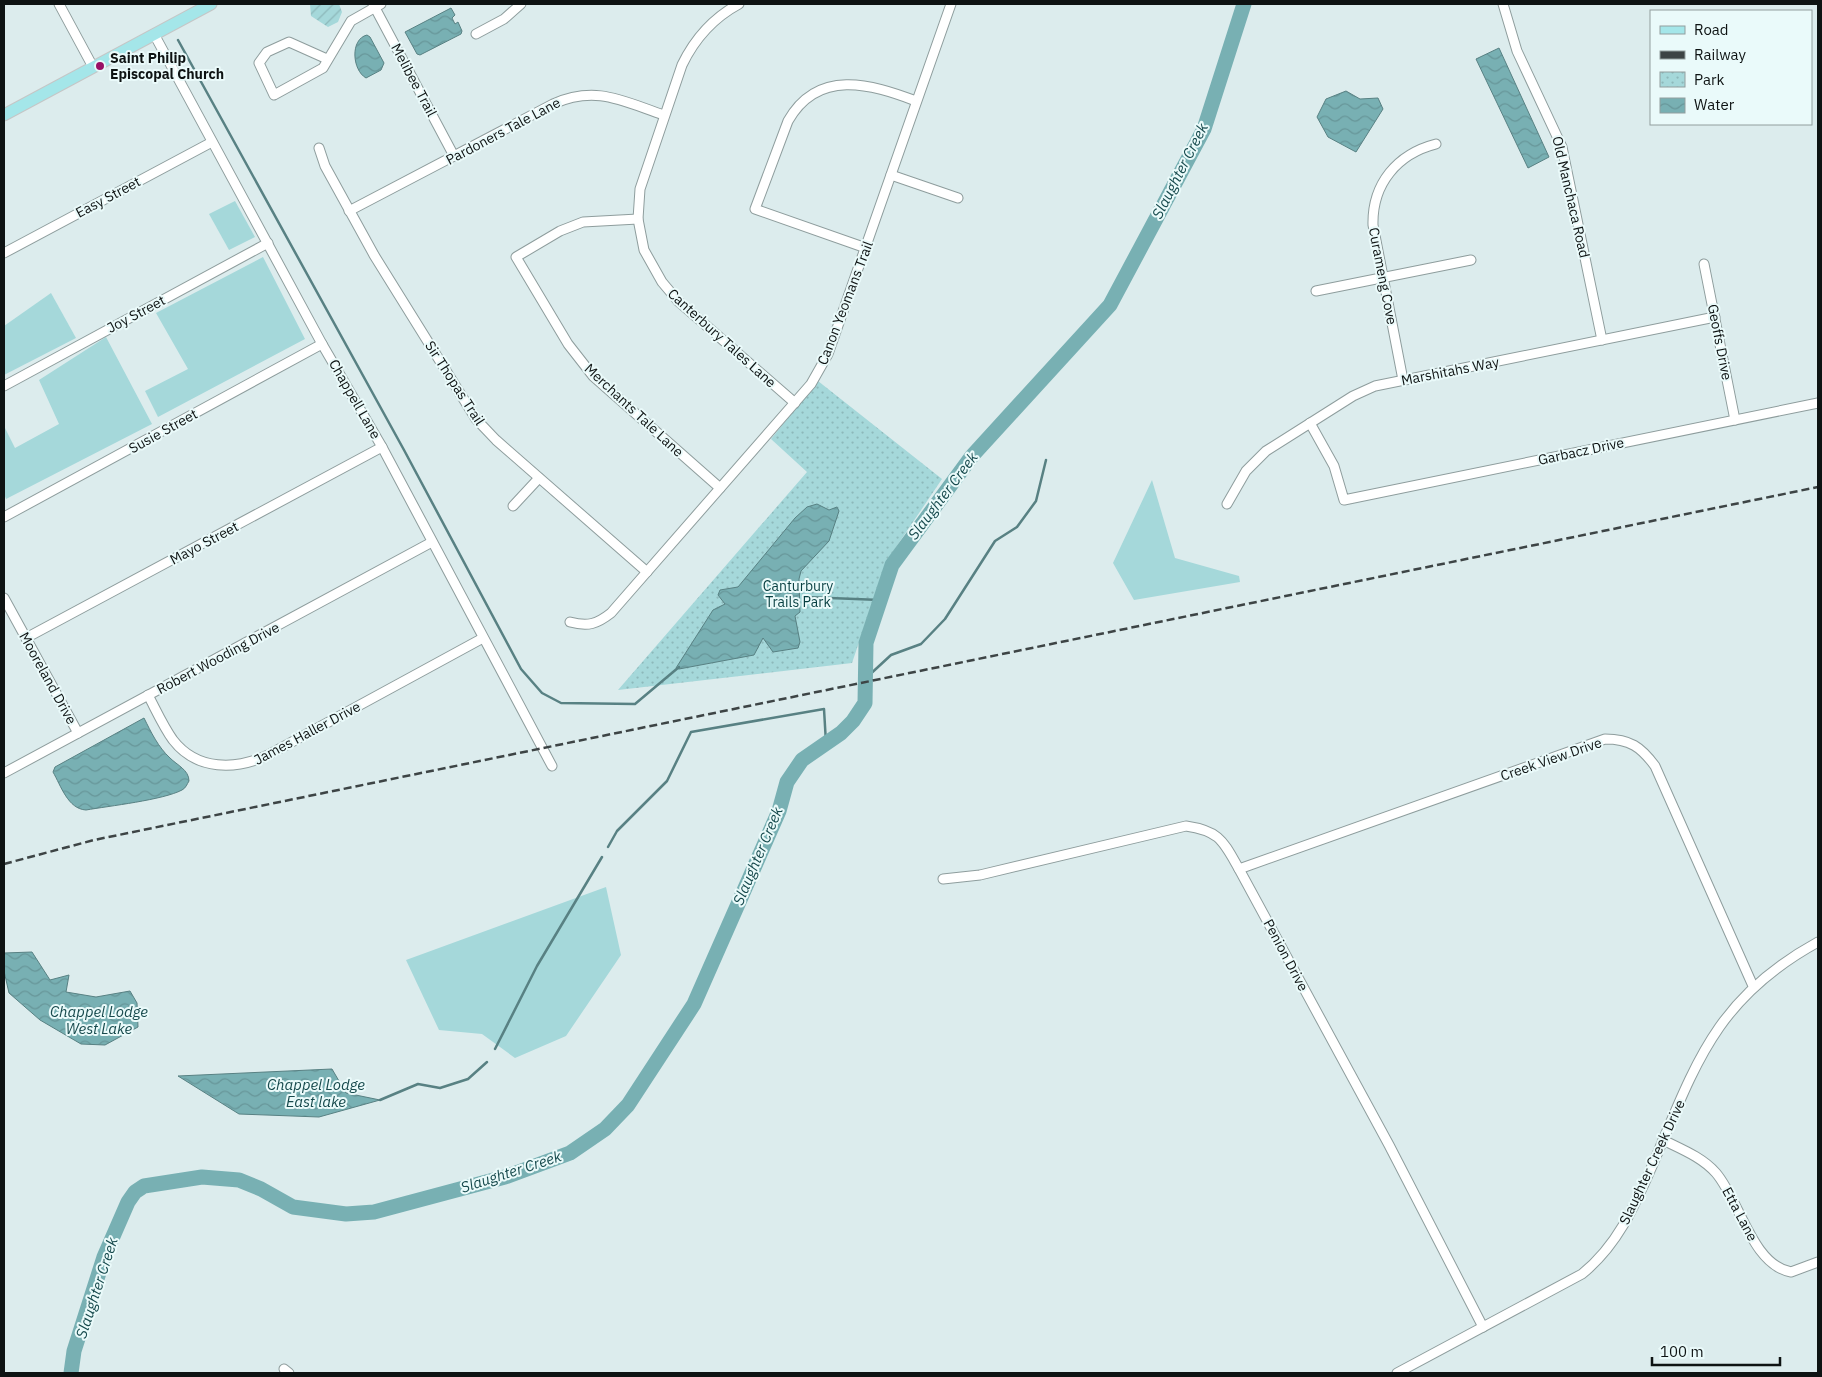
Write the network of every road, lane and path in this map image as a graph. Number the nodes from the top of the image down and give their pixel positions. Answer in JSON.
{"nodes":[{"id":1,"x":59,"y":4,"type":"edge"},
{"id":2,"x":210,"y":4,"type":"edge"},
{"id":3,"x":519,"y":4,"type":"edge"},
{"id":4,"x":739,"y":4,"type":"edge"},
{"id":5,"x":951,"y":4,"type":"edge"},
{"id":6,"x":1503,"y":4,"type":"edge"},
{"id":7,"x":376,"y":5,"type":"edge"},
{"id":8,"x":154,"y":34,"type":"junction"},
{"id":9,"x":476,"y":34,"type":"dead end"},
{"id":10,"x":327,"y":59,"type":"junction"},
{"id":11,"x":93,"y":67,"type":"junction"},
{"id":12,"x":916,"y":100,"type":"junction"},
{"id":13,"x":4,"y":115,"type":"edge"},
{"id":14,"x":664,"y":115,"type":"junction"},
{"id":15,"x":212,"y":142,"type":"junction"},
{"id":16,"x":1436,"y":144,"type":"dead end"},
{"id":17,"x":319,"y":148,"type":"dead end"},
{"id":18,"x":454,"y":156,"type":"junction"},
{"id":19,"x":891,"y":174,"type":"junction"},
{"id":20,"x":958,"y":198,"type":"dead end"},
{"id":21,"x":349,"y":211,"type":"junction"},
{"id":22,"x":638,"y":219,"type":"junction"},
{"id":23,"x":268,"y":243,"type":"junction"},
{"id":24,"x":866,"y":248,"type":"junction"},
{"id":25,"x":4,"y":253,"type":"edge"},
{"id":26,"x":1471,"y":260,"type":"dead end"},
{"id":27,"x":1704,"y":264,"type":"dead end"},
{"id":28,"x":1383,"y":277,"type":"junction"},
{"id":29,"x":1316,"y":291,"type":"dead end"},
{"id":30,"x":1715,"y":317,"type":"junction"},
{"id":31,"x":1602,"y":340,"type":"junction"},
{"id":32,"x":322,"y":344,"type":"junction"},
{"id":33,"x":1404,"y":380,"type":"junction"},
{"id":34,"x":4,"y":386,"type":"edge"},
{"id":35,"x":794,"y":403,"type":"junction"},
{"id":36,"x":1818,"y":403,"type":"edge"},
{"id":37,"x":1735,"y":420,"type":"junction"},
{"id":38,"x":1310,"y":423,"type":"junction"},
{"id":39,"x":382,"y":447,"type":"junction"},
{"id":40,"x":539,"y":478,"type":"junction"},
{"id":41,"x":720,"y":488,"type":"junction"},
{"id":42,"x":1228,"y":504,"type":"dead end"},
{"id":43,"x":513,"y":506,"type":"dead end"},
{"id":44,"x":4,"y":517,"type":"edge"},
{"id":45,"x":432,"y":542,"type":"junction"},
{"id":46,"x":647,"y":572,"type":"junction"},
{"id":47,"x":4,"y":598,"type":"edge"},
{"id":48,"x":570,"y":622,"type":"dead end"},
{"id":49,"x":26,"y":638,"type":"junction"},
{"id":50,"x":483,"y":638,"type":"junction"},
{"id":51,"x":148,"y":695,"type":"junction"},
{"id":52,"x":78,"y":732,"type":"junction"},
{"id":53,"x":552,"y":766,"type":"dead end"},
{"id":54,"x":4,"y":773,"type":"edge"},
{"id":55,"x":1239,"y":869,"type":"junction"},
{"id":56,"x":943,"y":879,"type":"dead end"},
{"id":57,"x":1818,"y":942,"type":"edge"},
{"id":58,"x":1753,"y":986,"type":"junction"},
{"id":59,"x":1663,"y":1140,"type":"junction"},
{"id":60,"x":1818,"y":1262,"type":"edge"},
{"id":61,"x":1483,"y":1327,"type":"junction"},
{"id":62,"x":1397,"y":1373,"type":"edge"}],
"edges":[{"from":1,"to":11,"type":"street"},
{"from":2,"to":8,"type":"main road"},
{"from":3,"to":9,"type":"street"},
{"from":4,"to":14,"type":"street","name":"Canterbury Tales Lane"},
{"from":5,"to":12,"type":"street","name":"Canon Yeomans Trail"},
{"from":6,"to":31,"type":"street","name":"Old Manchaca Road"},
{"from":7,"to":10,"type":"street"},
{"from":7,"to":18,"type":"street","name":"Melibee Trail"},
{"from":8,"to":11,"type":"main road"},
{"from":8,"to":15,"type":"street","name":"Chappell Lane"},
{"from":10,"to":10,"type":"street"},
{"from":11,"to":13,"type":"main road"},
{"from":12,"to":19,"type":"street","name":"Canon Yeomans Trail"},
{"from":12,"to":24,"type":"street"},
{"from":14,"to":18,"type":"street","name":"Pardoners Tale Lane"},
{"from":14,"to":22,"type":"street","name":"Canterbury Tales Lane"},
{"from":15,"to":23,"type":"street","name":"Chappell Lane"},
{"from":15,"to":25,"type":"street","name":"Easy Street"},
{"from":16,"to":28,"type":"street","name":"Curameng Cove"},
{"from":17,"to":21,"type":"street","name":"Sir Thopas Trail"},
{"from":18,"to":21,"type":"street","name":"Pardoners Tale Lane"},
{"from":19,"to":20,"type":"street"},
{"from":19,"to":24,"type":"street","name":"Canon Yeomans Trail"},
{"from":21,"to":40,"type":"street","name":"Sir Thopas Trail"},
{"from":22,"to":35,"type":"street","name":"Canterbury Tales Lane"},
{"from":22,"to":41,"type":"street","name":"Merchants Tale Lane"},
{"from":23,"to":32,"type":"street","name":"Chappell Lane"},
{"from":23,"to":34,"type":"street","name":"Joy Street"},
{"from":24,"to":35,"type":"street","name":"Canon Yeomans Trail"},
{"from":26,"to":28,"type":"street"},
{"from":27,"to":30,"type":"street","name":"Geoffs Drive"},
{"from":28,"to":29,"type":"street"},
{"from":28,"to":33,"type":"street","name":"Curameng Cove"},
{"from":30,"to":31,"type":"street","name":"Marshitahs Way"},
{"from":30,"to":37,"type":"street","name":"Geoffs Drive"},
{"from":31,"to":33,"type":"street","name":"Marshitahs Way"},
{"from":32,"to":39,"type":"street","name":"Chappell Lane"},
{"from":32,"to":44,"type":"street","name":"Susie Street"},
{"from":33,"to":38,"type":"street","name":"Marshitahs Way"},
{"from":35,"to":41,"type":"street","name":"Canon Yeomans Trail"},
{"from":36,"to":37,"type":"street","name":"Garbacz Drive"},
{"from":37,"to":38,"type":"street","name":"Garbacz Drive"},
{"from":38,"to":42,"type":"street","name":"Marshitahs Way"},
{"from":39,"to":45,"type":"street","name":"Chappell Lane"},
{"from":39,"to":49,"type":"street","name":"Mayo Street"},
{"from":40,"to":43,"type":"street"},
{"from":40,"to":46,"type":"street","name":"Sir Thopas Trail"},
{"from":41,"to":46,"type":"street","name":"Canon Yeomans Trail"},
{"from":45,"to":50,"type":"street","name":"Chappell Lane"},
{"from":45,"to":51,"type":"street","name":"Robert Wooding Drive"},
{"from":46,"to":48,"type":"street","name":"Canon Yeomans Trail"},
{"from":47,"to":49,"type":"street","name":"Mooreland Drive"},
{"from":49,"to":52,"type":"street","name":"Mooreland Drive"},
{"from":50,"to":51,"type":"street","name":"James Haller Drive"},
{"from":50,"to":53,"type":"street","name":"Chappell Lane"},
{"from":51,"to":52,"type":"street","name":"Robert Wooding Drive"},
{"from":52,"to":54,"type":"street","name":"Robert Wooding Drive"},
{"from":55,"to":56,"type":"street","name":"Penion Drive"},
{"from":55,"to":58,"type":"street","name":"Creek View Drive"},
{"from":55,"to":61,"type":"street","name":"Penion Drive"},
{"from":57,"to":58,"type":"street","name":"Slaughter Creek Drive"},
{"from":58,"to":59,"type":"street","name":"Slaughter Creek Drive"},
{"from":59,"to":60,"type":"street","name":"Etta Lane"},
{"from":59,"to":61,"type":"street","name":"Slaughter Creek Drive"},
{"from":61,"to":62,"type":"street","name":"Slaughter Creek Drive"}]}
